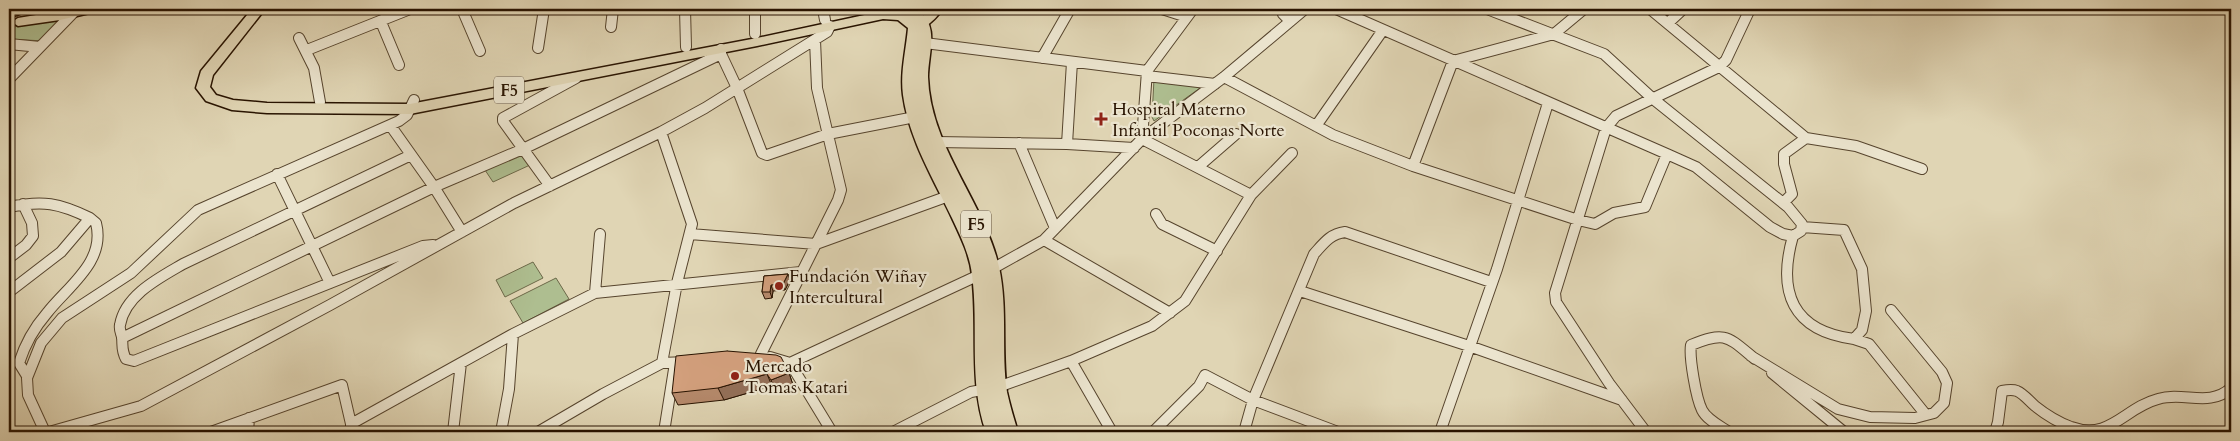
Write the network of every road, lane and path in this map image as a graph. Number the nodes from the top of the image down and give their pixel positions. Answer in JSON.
{"nodes":[{"id":1,"x":89,"y":9,"type":"edge"},
{"id":2,"x":259,"y":9,"type":"edge"},
{"id":3,"x":269,"y":9,"type":"edge"},
{"id":4,"x":410,"y":9,"type":"edge"},
{"id":5,"x":462,"y":9,"type":"edge"},
{"id":6,"x":544,"y":9,"type":"edge"},
{"id":7,"x":613,"y":9,"type":"edge"},
{"id":8,"x":685,"y":9,"type":"edge"},
{"id":9,"x":754,"y":9,"type":"edge"},
{"id":10,"x":900,"y":9,"type":"edge"},
{"id":11,"x":938,"y":9,"type":"edge"},
{"id":12,"x":1070,"y":9,"type":"edge"},
{"id":13,"x":1162,"y":9,"type":"edge"},
{"id":14,"x":1282,"y":9,"type":"edge"},
{"id":15,"x":1305,"y":9,"type":"edge"},
{"id":16,"x":1336,"y":9,"type":"edge"},
{"id":17,"x":1488,"y":9,"type":"edge"},
{"id":18,"x":1584,"y":9,"type":"edge"},
{"id":19,"x":1650,"y":9,"type":"edge"},
{"id":20,"x":1684,"y":9,"type":"edge"},
{"id":21,"x":1750,"y":9,"type":"edge"},
{"id":22,"x":65,"y":10,"type":"edge"},
{"id":23,"x":872,"y":11,"type":"edge"},
{"id":24,"x":1190,"y":13,"type":"edge"},
{"id":25,"x":20,"y":15,"type":"edge"},
{"id":26,"x":827,"y":19,"type":"edge"},
{"id":27,"x":1290,"y":21,"type":"junction"},
{"id":28,"x":381,"y":22,"type":"junction"},
{"id":29,"x":1668,"y":23,"type":"junction"},
{"id":30,"x":920,"y":26,"type":"edge"},
{"id":31,"x":612,"y":27,"type":"dead end"},
{"id":32,"x":1383,"y":30,"type":"junction"},
{"id":33,"x":755,"y":34,"type":"junction"},
{"id":34,"x":1554,"y":34,"type":"junction"},
{"id":35,"x":299,"y":38,"type":"dead end"},
{"id":36,"x":815,"y":40,"type":"junction"},
{"id":37,"x":9,"y":44,"type":"edge"},
{"id":38,"x":40,"y":47,"type":"junction"},
{"id":39,"x":686,"y":47,"type":"junction"},
{"id":40,"x":538,"y":48,"type":"dead end"},
{"id":41,"x":307,"y":50,"type":"junction"},
{"id":42,"x":480,"y":51,"type":"dead end"},
{"id":43,"x":721,"y":51,"type":"junction"},
{"id":44,"x":1042,"y":58,"type":"junction"},
{"id":45,"x":1453,"y":61,"type":"junction"},
{"id":46,"x":1072,"y":62,"type":"junction"},
{"id":47,"x":399,"y":65,"type":"dead end"},
{"id":48,"x":1720,"y":67,"type":"junction"},
{"id":49,"x":1147,"y":74,"type":"junction"},
{"id":50,"x":565,"y":75,"type":"junction"},
{"id":51,"x":579,"y":76,"type":"junction"},
{"id":52,"x":1224,"y":77,"type":"junction"},
{"id":53,"x":9,"y":79,"type":"edge"},
{"id":54,"x":1215,"y":84,"type":"junction"},
{"id":55,"x":737,"y":88,"type":"junction"},
{"id":56,"x":1652,"y":98,"type":"junction"},
{"id":57,"x":320,"y":102,"type":"junction"},
{"id":58,"x":1548,"y":102,"type":"junction"},
{"id":59,"x":412,"y":105,"type":"junction"},
{"id":60,"x":921,"y":116,"type":"junction"},
{"id":61,"x":390,"y":125,"type":"junction"},
{"id":62,"x":1316,"y":126,"type":"junction"},
{"id":63,"x":1606,"y":128,"type":"junction"},
{"id":64,"x":661,"y":132,"type":"junction"},
{"id":65,"x":828,"y":134,"type":"junction"},
{"id":66,"x":1236,"y":134,"type":"dead end"},
{"id":67,"x":1806,"y":138,"type":"junction"},
{"id":68,"x":1142,"y":139,"type":"junction"},
{"id":69,"x":936,"y":142,"type":"junction"},
{"id":70,"x":1019,"y":143,"type":"junction"},
{"id":71,"x":1066,"y":144,"type":"junction"},
{"id":72,"x":1134,"y":148,"type":"junction"},
{"id":73,"x":523,"y":149,"type":"junction"},
{"id":74,"x":1292,"y":153,"type":"dead end"},
{"id":75,"x":411,"y":154,"type":"junction"},
{"id":76,"x":1667,"y":154,"type":"junction"},
{"id":77,"x":1413,"y":166,"type":"junction"},
{"id":78,"x":1198,"y":167,"type":"junction"},
{"id":79,"x":1922,"y":169,"type":"dead end"},
{"id":80,"x":276,"y":174,"type":"junction"},
{"id":81,"x":550,"y":186,"type":"junction"},
{"id":82,"x":434,"y":187,"type":"junction"},
{"id":83,"x":954,"y":194,"type":"junction"},
{"id":84,"x":1251,"y":195,"type":"junction"},
{"id":85,"x":1520,"y":200,"type":"junction"},
{"id":86,"x":1783,"y":203,"type":"junction"},
{"id":87,"x":23,"y":204,"type":"junction"},
{"id":88,"x":9,"y":207,"type":"edge"},
{"id":89,"x":295,"y":211,"type":"junction"},
{"id":90,"x":1156,"y":214,"type":"dead end"},
{"id":91,"x":90,"y":218,"type":"junction"},
{"id":92,"x":1578,"y":220,"type":"junction"},
{"id":93,"x":1802,"y":227,"type":"junction"},
{"id":94,"x":1055,"y":228,"type":"junction"},
{"id":95,"x":462,"y":232,"type":"junction"},
{"id":96,"x":600,"y":234,"type":"dead end"},
{"id":97,"x":690,"y":234,"type":"junction"},
{"id":98,"x":1793,"y":236,"type":"junction"},
{"id":99,"x":1044,"y":240,"type":"junction"},
{"id":100,"x":816,"y":244,"type":"junction"},
{"id":101,"x":439,"y":245,"type":"junction"},
{"id":102,"x":311,"y":247,"type":"junction"},
{"id":103,"x":1217,"y":251,"type":"junction"},
{"id":104,"x":9,"y":258,"type":"edge"},
{"id":105,"x":800,"y":272,"type":"junction"},
{"id":106,"x":986,"y":272,"type":"junction"},
{"id":107,"x":1491,"y":282,"type":"junction"},
{"id":108,"x":330,"y":283,"type":"junction"},
{"id":109,"x":677,"y":283,"type":"junction"},
{"id":110,"x":1300,"y":291,"type":"junction"},
{"id":111,"x":9,"y":292,"type":"edge"},
{"id":112,"x":595,"y":293,"type":"junction"},
{"id":113,"x":1891,"y":310,"type":"dead end"},
{"id":114,"x":1170,"y":313,"type":"junction"},
{"id":115,"x":513,"y":334,"type":"junction"},
{"id":116,"x":122,"y":338,"type":"junction"},
{"id":117,"x":1854,"y":339,"type":"junction"},
{"id":118,"x":1472,"y":347,"type":"junction"},
{"id":119,"x":1751,"y":356,"type":"junction"},
{"id":120,"x":694,"y":361,"type":"edge"},
{"id":121,"x":1071,"y":361,"type":"junction"},
{"id":122,"x":461,"y":363,"type":"junction"},
{"id":123,"x":662,"y":363,"type":"junction"},
{"id":124,"x":674,"y":363,"type":"junction"},
{"id":125,"x":790,"y":363,"type":"junction"},
{"id":126,"x":27,"y":376,"type":"junction"},
{"id":127,"x":991,"y":388,"type":"junction"},
{"id":128,"x":2231,"y":388,"type":"edge"},
{"id":129,"x":1253,"y":400,"type":"junction"},
{"id":130,"x":1622,"y":400,"type":"junction"},
{"id":131,"x":1926,"y":415,"type":"junction"},
{"id":132,"x":249,"y":418,"type":"junction"},
{"id":133,"x":351,"y":428,"type":"edge"},
{"id":134,"x":45,"y":432,"type":"edge"},
{"id":135,"x":49,"y":432,"type":"edge"},
{"id":136,"x":211,"y":432,"type":"edge"},
{"id":137,"x":248,"y":432,"type":"edge"},
{"id":138,"x":453,"y":432,"type":"edge"},
{"id":139,"x":500,"y":432,"type":"edge"},
{"id":140,"x":538,"y":432,"type":"edge"},
{"id":141,"x":664,"y":432,"type":"edge"},
{"id":142,"x":832,"y":432,"type":"edge"},
{"id":143,"x":893,"y":432,"type":"edge"},
{"id":144,"x":994,"y":432,"type":"edge"},
{"id":145,"x":1010,"y":432,"type":"edge"},
{"id":146,"x":1112,"y":432,"type":"edge"},
{"id":147,"x":1153,"y":432,"type":"edge"},
{"id":148,"x":1244,"y":432,"type":"edge"},
{"id":149,"x":1338,"y":432,"type":"edge"},
{"id":150,"x":1440,"y":432,"type":"edge"},
{"id":151,"x":1646,"y":432,"type":"edge"},
{"id":152,"x":1729,"y":432,"type":"edge"},
{"id":153,"x":1844,"y":432,"type":"edge"},
{"id":154,"x":1995,"y":432,"type":"edge"}],
"edges":[{"from":1,"to":22,"type":"highway"},
{"from":2,"to":59,"type":"highway","number":"F5"},
{"from":3,"to":57,"type":"highway","number":"F5"},
{"from":4,"to":28,"type":"street"},
{"from":5,"to":42,"type":"street"},
{"from":6,"to":40,"type":"street"},
{"from":7,"to":31,"type":"street"},
{"from":8,"to":39,"type":"street"},
{"from":9,"to":33,"type":"street"},
{"from":10,"to":30,"type":"highway"},
{"from":11,"to":30,"type":"main road"},
{"from":12,"to":44,"type":"street"},
{"from":13,"to":24,"type":"street"},
{"from":14,"to":27,"type":"street"},
{"from":15,"to":27,"type":"street"},
{"from":16,"to":32,"type":"street"},
{"from":17,"to":34,"type":"street"},
{"from":18,"to":34,"type":"street"},
{"from":19,"to":29,"type":"street"},
{"from":20,"to":29,"type":"street"},
{"from":21,"to":48,"type":"street"},
{"from":22,"to":25,"type":"highway"},
{"from":22,"to":38,"type":"street"},
{"from":23,"to":26,"type":"highway","number":"F5"},
{"from":23,"to":30,"type":"highway","number":"F5"},
{"from":24,"to":49,"type":"street"},
{"from":26,"to":33,"type":"highway","number":"F5"},
{"from":26,"to":36,"type":"street"},
{"from":26,"to":43,"type":"highway","number":"F5"},
{"from":27,"to":52,"type":"street"},
{"from":28,"to":41,"type":"street"},
{"from":28,"to":47,"type":"street"},
{"from":29,"to":48,"type":"street"},
{"from":30,"to":44,"type":"street"},
{"from":30,"to":60,"type":"highway","number":"F5"},
{"from":32,"to":45,"type":"street"},
{"from":32,"to":62,"type":"street"},
{"from":33,"to":39,"type":"highway","number":"F5"},
{"from":34,"to":45,"type":"street"},
{"from":34,"to":56,"type":"street"},
{"from":35,"to":41,"type":"street"},
{"from":36,"to":55,"type":"street"},
{"from":36,"to":65,"type":"street"},
{"from":37,"to":38,"type":"street"},
{"from":38,"to":53,"type":"street"},
{"from":39,"to":50,"type":"highway","number":"F5"},
{"from":41,"to":57,"type":"street"},
{"from":43,"to":51,"type":"highway","number":"F5"},
{"from":43,"to":55,"type":"street"},
{"from":43,"to":73,"type":"street"},
{"from":44,"to":46,"type":"street"},
{"from":45,"to":58,"type":"street"},
{"from":45,"to":77,"type":"street"},
{"from":46,"to":49,"type":"street"},
{"from":46,"to":71,"type":"street"},
{"from":48,"to":56,"type":"street"},
{"from":48,"to":67,"type":"street"},
{"from":49,"to":54,"type":"street"},
{"from":49,"to":68,"type":"street"},
{"from":50,"to":51,"type":"highway","number":"F5"},
{"from":50,"to":59,"type":"highway","number":"F5"},
{"from":51,"to":73,"type":"street"},
{"from":52,"to":54,"type":"street"},
{"from":52,"to":62,"type":"street"},
{"from":54,"to":68,"type":"street"},
{"from":55,"to":64,"type":"street"},
{"from":55,"to":65,"type":"street"},
{"from":56,"to":63,"type":"street"},
{"from":56,"to":86,"type":"street"},
{"from":57,"to":59,"type":"highway","number":"F5"},
{"from":58,"to":63,"type":"street"},
{"from":58,"to":85,"type":"street"},
{"from":59,"to":61,"type":"street"},
{"from":60,"to":65,"type":"street"},
{"from":60,"to":69,"type":"highway","number":"F5"},
{"from":60,"to":83,"type":"highway","number":"F5"},
{"from":61,"to":75,"type":"street"},
{"from":61,"to":80,"type":"street"},
{"from":62,"to":77,"type":"street"},
{"from":63,"to":76,"type":"street"},
{"from":63,"to":92,"type":"street"},
{"from":64,"to":81,"type":"street"},
{"from":64,"to":97,"type":"street"},
{"from":65,"to":100,"type":"street"},
{"from":66,"to":78,"type":"street"},
{"from":67,"to":79,"type":"street"},
{"from":67,"to":86,"type":"street"},
{"from":68,"to":72,"type":"street"},
{"from":68,"to":78,"type":"street"},
{"from":69,"to":70,"type":"street"},
{"from":69,"to":83,"type":"highway","number":"F5"},
{"from":70,"to":71,"type":"street"},
{"from":70,"to":94,"type":"street"},
{"from":71,"to":72,"type":"street"},
{"from":72,"to":94,"type":"street"},
{"from":73,"to":81,"type":"street"},
{"from":73,"to":82,"type":"street"},
{"from":74,"to":84,"type":"street"},
{"from":75,"to":82,"type":"street"},
{"from":75,"to":89,"type":"street"},
{"from":76,"to":92,"type":"street"},
{"from":76,"to":98,"type":"street"},
{"from":77,"to":85,"type":"street"},
{"from":78,"to":84,"type":"street"},
{"from":80,"to":89,"type":"street"},
{"from":80,"to":126,"type":"street"},
{"from":81,"to":95,"type":"street"},
{"from":82,"to":95,"type":"street"},
{"from":82,"to":102,"type":"street"},
{"from":83,"to":100,"type":"street"},
{"from":83,"to":106,"type":"highway","number":"F5"},
{"from":84,"to":103,"type":"street"},
{"from":85,"to":92,"type":"street"},
{"from":85,"to":107,"type":"street"},
{"from":86,"to":93,"type":"street"},
{"from":87,"to":88,"type":"street"},
{"from":87,"to":91,"type":"street"},
{"from":87,"to":104,"type":"street"},
{"from":89,"to":102,"type":"street"},
{"from":89,"to":116,"type":"street"},
{"from":90,"to":103,"type":"street"},
{"from":91,"to":111,"type":"street"},
{"from":91,"to":126,"type":"street"},
{"from":92,"to":130,"type":"street"},
{"from":93,"to":98,"type":"street"},
{"from":93,"to":117,"type":"street"},
{"from":94,"to":99,"type":"street"},
{"from":95,"to":101,"type":"street"},
{"from":96,"to":112,"type":"street"},
{"from":97,"to":100,"type":"street"},
{"from":97,"to":109,"type":"street"},
{"from":98,"to":117,"type":"street"},
{"from":99,"to":106,"type":"street"},
{"from":99,"to":114,"type":"street"},
{"from":100,"to":105,"type":"street"},
{"from":101,"to":108,"type":"street"},
{"from":101,"to":135,"type":"street"},
{"from":102,"to":108,"type":"street"},
{"from":102,"to":116,"type":"street"},
{"from":103,"to":114,"type":"street"},
{"from":105,"to":109,"type":"street"},
{"from":105,"to":125,"type":"street"},
{"from":106,"to":125,"type":"street"},
{"from":106,"to":127,"type":"highway","number":"F5"},
{"from":107,"to":110,"type":"street"},
{"from":107,"to":118,"type":"street"},
{"from":108,"to":116,"type":"street"},
{"from":109,"to":112,"type":"street"},
{"from":109,"to":123,"type":"street"},
{"from":110,"to":118,"type":"street"},
{"from":110,"to":129,"type":"street"},
{"from":112,"to":115,"type":"street"},
{"from":113,"to":131,"type":"street"},
{"from":114,"to":121,"type":"street"},
{"from":115,"to":122,"type":"street"},
{"from":115,"to":139,"type":"street"},
{"from":117,"to":131,"type":"street"},
{"from":118,"to":130,"type":"street"},
{"from":118,"to":150,"type":"street"},
{"from":119,"to":131,"type":"street"},
{"from":119,"to":152,"type":"street"},
{"from":119,"to":153,"type":"street"},
{"from":120,"to":124,"type":"street"},
{"from":121,"to":127,"type":"street"},
{"from":121,"to":146,"type":"street"},
{"from":122,"to":133,"type":"street"},
{"from":122,"to":138,"type":"street"},
{"from":123,"to":124,"type":"street"},
{"from":123,"to":140,"type":"street"},
{"from":124,"to":141,"type":"street"},
{"from":125,"to":142,"type":"street"},
{"from":126,"to":134,"type":"street"},
{"from":127,"to":143,"type":"street"},
{"from":127,"to":144,"type":"highway","number":"F5"},
{"from":127,"to":145,"type":"highway","number":"F5"},
{"from":128,"to":154,"type":"street"},
{"from":129,"to":147,"type":"street"},
{"from":129,"to":148,"type":"street"},
{"from":129,"to":149,"type":"street"},
{"from":130,"to":151,"type":"street"},
{"from":132,"to":133,"type":"street"},
{"from":132,"to":136,"type":"street"},
{"from":132,"to":137,"type":"street"}]}
